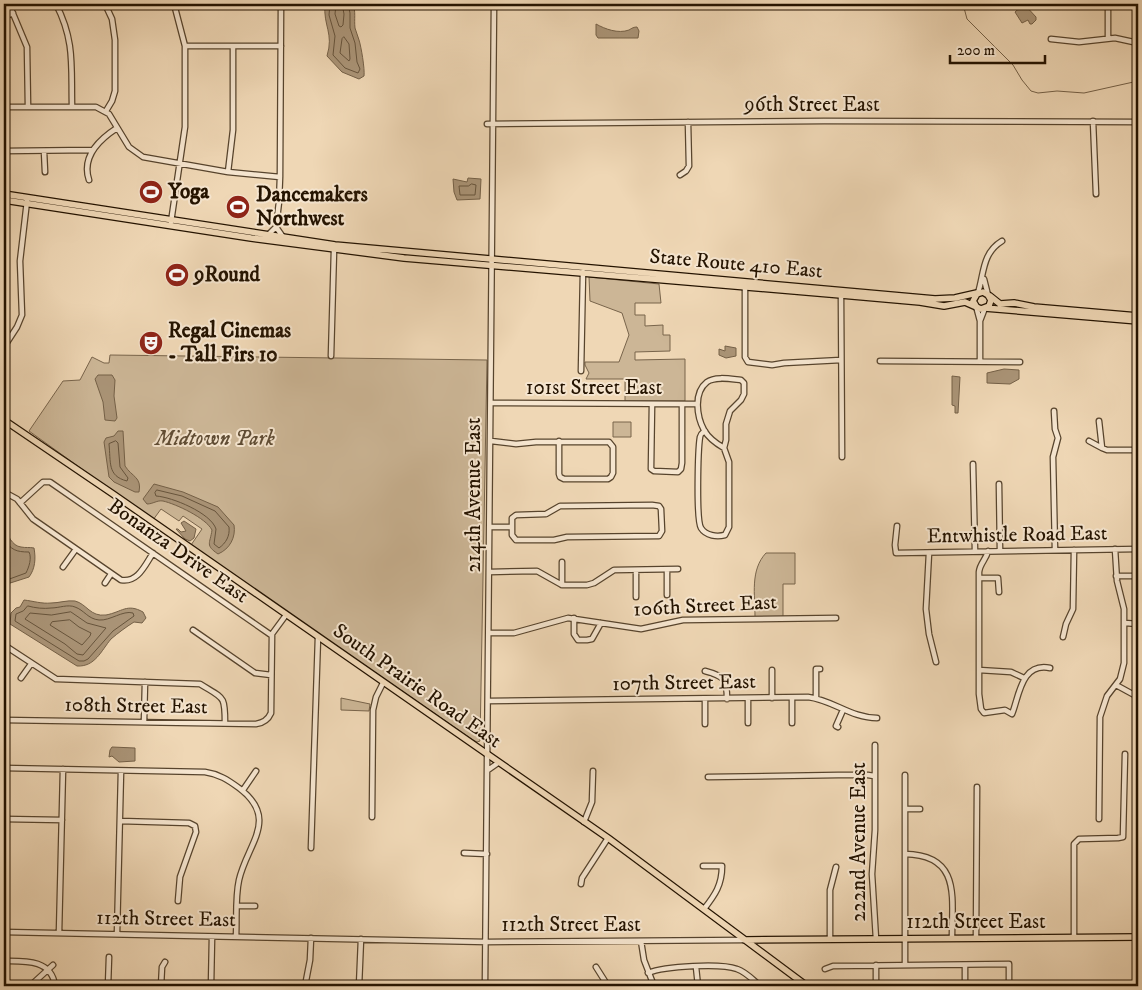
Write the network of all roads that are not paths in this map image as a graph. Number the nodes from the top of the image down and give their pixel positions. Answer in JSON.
{"nodes":[{"id":1,"x":9,"y":4,"type":"edge"},
{"id":2,"x":56,"y":4,"type":"edge"},
{"id":3,"x":105,"y":4,"type":"edge"},
{"id":4,"x":181,"y":4,"type":"edge"},
{"id":5,"x":281,"y":4,"type":"edge"},
{"id":6,"x":494,"y":4,"type":"edge"},
{"id":7,"x":1108,"y":4,"type":"edge"},
{"id":8,"x":175,"y":5,"type":"edge"},
{"id":9,"x":13,"y":13,"type":"junction"},
{"id":10,"x":4,"y":18,"type":"edge"},
{"id":11,"x":1108,"y":38,"type":"junction"},
{"id":12,"x":1051,"y":39,"type":"dead end"},
{"id":13,"x":1138,"y":43,"type":"edge"},
{"id":14,"x":185,"y":46,"type":"junction"},
{"id":15,"x":233,"y":46,"type":"junction"},
{"id":16,"x":281,"y":46,"type":"junction"},
{"id":17,"x":72,"y":106,"type":"junction"},
{"id":18,"x":4,"y":107,"type":"edge"},
{"id":19,"x":28,"y":107,"type":"junction"},
{"id":20,"x":106,"y":111,"type":"junction"},
{"id":21,"x":1093,"y":121,"type":"junction"},
{"id":22,"x":688,"y":122,"type":"junction"},
{"id":23,"x":1138,"y":122,"type":"edge"},
{"id":24,"x":494,"y":123,"type":"junction"},
{"id":25,"x":487,"y":124,"type":"dead end"},
{"id":26,"x":117,"y":128,"type":"junction"},
{"id":27,"x":92,"y":150,"type":"junction"},
{"id":28,"x":4,"y":152,"type":"edge"},
{"id":29,"x":44,"y":152,"type":"junction"},
{"id":30,"x":180,"y":164,"type":"junction"},
{"id":31,"x":45,"y":172,"type":"dead end"},
{"id":32,"x":228,"y":172,"type":"junction"},
{"id":33,"x":680,"y":174,"type":"dead end"},
{"id":34,"x":280,"y":177,"type":"junction"},
{"id":35,"x":89,"y":180,"type":"dead end"},
{"id":36,"x":4,"y":194,"type":"edge"},
{"id":37,"x":1096,"y":194,"type":"dead end"},
{"id":38,"x":4,"y":200,"type":"edge"},
{"id":39,"x":28,"y":201,"type":"junction"},
{"id":40,"x":171,"y":222,"type":"junction"},
{"id":41,"x":276,"y":227,"type":"junction"},
{"id":42,"x":268,"y":235,"type":"junction"},
{"id":43,"x":283,"y":237,"type":"junction"},
{"id":44,"x":1002,"y":242,"type":"dead end"},
{"id":45,"x":334,"y":250,"type":"junction"},
{"id":46,"x":492,"y":261,"type":"junction"},
{"id":47,"x":984,"y":270,"type":"junction"},
{"id":48,"x":583,"y":272,"type":"junction"},
{"id":49,"x":746,"y":284,"type":"junction"},
{"id":50,"x":978,"y":293,"type":"junction"},
{"id":51,"x":841,"y":294,"type":"junction"},
{"id":52,"x":989,"y":295,"type":"junction"},
{"id":53,"x":976,"y":306,"type":"junction"},
{"id":54,"x":986,"y":308,"type":"junction"},
{"id":55,"x":1138,"y":316,"type":"edge"},
{"id":56,"x":980,"y":321,"type":"junction"},
{"id":57,"x":1138,"y":321,"type":"edge"},
{"id":58,"x":4,"y":347,"type":"edge"},
{"id":59,"x":331,"y":356,"type":"dead end"},
{"id":60,"x":841,"y":360,"type":"junction"},
{"id":61,"x":880,"y":361,"type":"dead end"},
{"id":62,"x":980,"y":362,"type":"junction"},
{"id":63,"x":1020,"y":362,"type":"dead end"},
{"id":64,"x":581,"y":371,"type":"dead end"},
{"id":65,"x":491,"y":404,"type":"junction"},
{"id":66,"x":652,"y":404,"type":"junction"},
{"id":67,"x":682,"y":404,"type":"junction"},
{"id":68,"x":698,"y":404,"type":"junction"},
{"id":69,"x":1054,"y":411,"type":"dead end"},
{"id":70,"x":4,"y":420,"type":"edge"},
{"id":71,"x":1099,"y":421,"type":"dead end"},
{"id":72,"x":705,"y":431,"type":"junction"},
{"id":73,"x":491,"y":441,"type":"junction"},
{"id":74,"x":1089,"y":441,"type":"dead end"},
{"id":75,"x":559,"y":442,"type":"junction"},
{"id":76,"x":724,"y":448,"type":"junction"},
{"id":77,"x":1102,"y":448,"type":"junction"},
{"id":78,"x":1138,"y":450,"type":"edge"},
{"id":79,"x":4,"y":454,"type":"edge"},
{"id":80,"x":842,"y":457,"type":"dead end"},
{"id":81,"x":973,"y":464,"type":"dead end"},
{"id":82,"x":4,"y":477,"type":"edge"},
{"id":83,"x":999,"y":484,"type":"dead end"},
{"id":84,"x":4,"y":492,"type":"edge"},
{"id":85,"x":20,"y":503,"type":"junction"},
{"id":86,"x":896,"y":526,"type":"dead end"},
{"id":87,"x":490,"y":527,"type":"junction"},
{"id":88,"x":511,"y":527,"type":"junction"},
{"id":89,"x":76,"y":549,"type":"junction"},
{"id":90,"x":1115,"y":549,"type":"junction"},
{"id":91,"x":1138,"y":549,"type":"edge"},
{"id":92,"x":1055,"y":550,"type":"junction"},
{"id":93,"x":1074,"y":550,"type":"junction"},
{"id":94,"x":975,"y":551,"type":"junction"},
{"id":95,"x":1000,"y":551,"type":"junction"},
{"id":96,"x":988,"y":552,"type":"junction"},
{"id":97,"x":153,"y":553,"type":"junction"},
{"id":98,"x":929,"y":553,"type":"junction"},
{"id":99,"x":562,"y":562,"type":"dead end"},
{"id":100,"x":63,"y":567,"type":"dead end"},
{"id":101,"x":678,"y":569,"type":"dead end"},
{"id":102,"x":636,"y":570,"type":"junction"},
{"id":103,"x":667,"y":570,"type":"junction"},
{"id":104,"x":490,"y":572,"type":"junction"},
{"id":105,"x":111,"y":574,"type":"junction"},
{"id":106,"x":1116,"y":576,"type":"junction"},
{"id":107,"x":1138,"y":576,"type":"edge"},
{"id":108,"x":980,"y":578,"type":"junction"},
{"id":109,"x":105,"y":583,"type":"dead end"},
{"id":110,"x":562,"y":585,"type":"junction"},
{"id":111,"x":1000,"y":592,"type":"dead end"},
{"id":112,"x":667,"y":595,"type":"dead end"},
{"id":113,"x":636,"y":597,"type":"dead end"},
{"id":114,"x":286,"y":614,"type":"junction"},
{"id":115,"x":574,"y":618,"type":"junction"},
{"id":116,"x":836,"y":618,"type":"dead end"},
{"id":117,"x":601,"y":623,"type":"junction"},
{"id":118,"x":1125,"y":623,"type":"junction"},
{"id":119,"x":1138,"y":624,"type":"edge"},
{"id":120,"x":193,"y":630,"type":"dead end"},
{"id":121,"x":489,"y":632,"type":"junction"},
{"id":122,"x":272,"y":635,"type":"junction"},
{"id":123,"x":318,"y":637,"type":"junction"},
{"id":124,"x":1063,"y":637,"type":"dead end"},
{"id":125,"x":4,"y":645,"type":"edge"},
{"id":126,"x":936,"y":662,"type":"dead end"},
{"id":127,"x":31,"y":664,"type":"junction"},
{"id":128,"x":1050,"y":668,"type":"dead end"},
{"id":129,"x":820,"y":669,"type":"dead end"},
{"id":130,"x":772,"y":670,"type":"dead end"},
{"id":131,"x":980,"y":670,"type":"junction"},
{"id":132,"x":705,"y":671,"type":"dead end"},
{"id":133,"x":271,"y":675,"type":"junction"},
{"id":134,"x":22,"y":678,"type":"dead end"},
{"id":135,"x":1024,"y":678,"type":"junction"},
{"id":136,"x":145,"y":682,"type":"junction"},
{"id":137,"x":383,"y":683,"type":"junction"},
{"id":138,"x":1116,"y":684,"type":"junction"},
{"id":139,"x":1138,"y":697,"type":"edge"},
{"id":140,"x":748,"y":698,"type":"junction"},
{"id":141,"x":772,"y":698,"type":"junction"},
{"id":142,"x":792,"y":698,"type":"junction"},
{"id":143,"x":816,"y":698,"type":"junction"},
{"id":144,"x":705,"y":699,"type":"junction"},
{"id":145,"x":727,"y":699,"type":"junction"},
{"id":146,"x":488,"y":701,"type":"junction"},
{"id":147,"x":843,"y":710,"type":"junction"},
{"id":148,"x":877,"y":718,"type":"dead end"},
{"id":149,"x":4,"y":720,"type":"edge"},
{"id":150,"x":144,"y":722,"type":"junction"},
{"id":151,"x":748,"y":723,"type":"dead end"},
{"id":152,"x":792,"y":723,"type":"dead end"},
{"id":153,"x":225,"y":724,"type":"junction"},
{"id":154,"x":705,"y":724,"type":"dead end"},
{"id":155,"x":838,"y":727,"type":"dead end"},
{"id":156,"x":488,"y":739,"type":"junction"},
{"id":157,"x":875,"y":745,"type":"dead end"},
{"id":158,"x":475,"y":746,"type":"junction"},
{"id":159,"x":1125,"y":754,"type":"dead end"},
{"id":160,"x":488,"y":756,"type":"junction"},
{"id":161,"x":498,"y":763,"type":"junction"},
{"id":162,"x":4,"y":768,"type":"edge"},
{"id":163,"x":63,"y":769,"type":"junction"},
{"id":164,"x":488,"y":770,"type":"junction"},
{"id":165,"x":121,"y":771,"type":"junction"},
{"id":166,"x":256,"y":771,"type":"dead end"},
{"id":167,"x":593,"y":771,"type":"dead end"},
{"id":168,"x":906,"y":775,"type":"dead end"},
{"id":169,"x":874,"y":776,"type":"junction"},
{"id":170,"x":708,"y":777,"type":"dead end"},
{"id":171,"x":977,"y":787,"type":"dead end"},
{"id":172,"x":243,"y":790,"type":"junction"},
{"id":173,"x":906,"y":809,"type":"junction"},
{"id":174,"x":920,"y":809,"type":"dead end"},
{"id":175,"x":372,"y":817,"type":"dead end"},
{"id":176,"x":4,"y":819,"type":"edge"},
{"id":177,"x":62,"y":820,"type":"junction"},
{"id":178,"x":1099,"y":820,"type":"dead end"},
{"id":179,"x":120,"y":821,"type":"junction"},
{"id":180,"x":584,"y":822,"type":"junction"},
{"id":181,"x":608,"y":838,"type":"junction"},
{"id":182,"x":311,"y":848,"type":"dead end"},
{"id":183,"x":464,"y":854,"type":"dead end"},
{"id":184,"x":487,"y":854,"type":"junction"},
{"id":185,"x":906,"y":854,"type":"junction"},
{"id":186,"x":703,"y":866,"type":"dead end"},
{"id":187,"x":836,"y":867,"type":"dead end"},
{"id":188,"x":581,"y":884,"type":"dead end"},
{"id":189,"x":178,"y":901,"type":"dead end"},
{"id":190,"x":237,"y":906,"type":"junction"},
{"id":191,"x":255,"y":906,"type":"dead end"},
{"id":192,"x":704,"y":909,"type":"junction"},
{"id":193,"x":731,"y":930,"type":"junction"},
{"id":194,"x":4,"y":932,"type":"edge"},
{"id":195,"x":59,"y":933,"type":"junction"},
{"id":196,"x":117,"y":934,"type":"junction"},
{"id":197,"x":212,"y":936,"type":"junction"},
{"id":198,"x":236,"y":937,"type":"junction"},
{"id":199,"x":1074,"y":937,"type":"junction"},
{"id":200,"x":1138,"y":937,"type":"edge"},
{"id":201,"x":311,"y":938,"type":"junction"},
{"id":202,"x":952,"y":938,"type":"junction"},
{"id":203,"x":976,"y":938,"type":"junction"},
{"id":204,"x":830,"y":939,"type":"junction"},
{"id":205,"x":876,"y":939,"type":"junction"},
{"id":206,"x":905,"y":939,"type":"junction"},
{"id":207,"x":361,"y":940,"type":"junction"},
{"id":208,"x":726,"y":940,"type":"junction"},
{"id":209,"x":745,"y":940,"type":"junction"},
{"id":210,"x":760,"y":940,"type":"junction"},
{"id":211,"x":641,"y":941,"type":"junction"},
{"id":212,"x":487,"y":942,"type":"junction"},
{"id":213,"x":758,"y":950,"type":"junction"},
{"id":214,"x":109,"y":957,"type":"dead end"},
{"id":215,"x":4,"y":961,"type":"edge"},
{"id":216,"x":165,"y":962,"type":"dead end"},
{"id":217,"x":966,"y":964,"type":"junction"},
{"id":218,"x":53,"y":965,"type":"dead end"},
{"id":219,"x":876,"y":965,"type":"junction"},
{"id":220,"x":906,"y":965,"type":"junction"},
{"id":221,"x":696,"y":966,"type":"junction"},
{"id":222,"x":596,"y":967,"type":"dead end"},
{"id":223,"x":826,"y":969,"type":"dead end"},
{"id":224,"x":47,"y":970,"type":"junction"},
{"id":225,"x":648,"y":973,"type":"junction"},
{"id":226,"x":759,"y":985,"type":"edge"},
{"id":227,"x":30,"y":986,"type":"edge"},
{"id":228,"x":55,"y":986,"type":"edge"},
{"id":229,"x":108,"y":986,"type":"edge"},
{"id":230,"x":161,"y":986,"type":"edge"},
{"id":231,"x":211,"y":986,"type":"edge"},
{"id":232,"x":305,"y":986,"type":"edge"},
{"id":233,"x":359,"y":986,"type":"edge"},
{"id":234,"x":485,"y":986,"type":"edge"},
{"id":235,"x":608,"y":986,"type":"edge"},
{"id":236,"x":654,"y":986,"type":"edge"},
{"id":237,"x":698,"y":986,"type":"edge"},
{"id":238,"x":807,"y":986,"type":"edge"},
{"id":239,"x":876,"y":986,"type":"edge"},
{"id":240,"x":965,"y":986,"type":"edge"},
{"id":241,"x":1009,"y":986,"type":"edge"}],
"edges":[{"from":1,"to":9,"type":"street"},
{"from":2,"to":17,"type":"street"},
{"from":3,"to":20,"type":"street"},
{"from":4,"to":8,"type":"street"},
{"from":5,"to":16,"type":"street"},
{"from":6,"to":24,"type":"street","name":"214th Avenue East"},
{"from":7,"to":11,"type":"street"},
{"from":8,"to":14,"type":"street"},
{"from":9,"to":10,"type":"street"},
{"from":9,"to":19,"type":"street"},
{"from":11,"to":12,"type":"street"},
{"from":11,"to":13,"type":"street"},
{"from":14,"to":15,"type":"street"},
{"from":14,"to":30,"type":"street"},
{"from":15,"to":16,"type":"street"},
{"from":15,"to":32,"type":"street"},
{"from":16,"to":34,"type":"street"},
{"from":17,"to":19,"type":"street"},
{"from":17,"to":20,"type":"street"},
{"from":18,"to":19,"type":"street"},
{"from":20,"to":26,"type":"street"},
{"from":21,"to":22,"type":"street","name":"96th Street East"},
{"from":21,"to":23,"type":"street","name":"96th Street East"},
{"from":21,"to":37,"type":"street"},
{"from":22,"to":24,"type":"street","name":"96th Street East"},
{"from":22,"to":33,"type":"street"},
{"from":24,"to":25,"type":"street","name":"96th Street East"},
{"from":24,"to":46,"type":"street","name":"214th Avenue East"},
{"from":26,"to":27,"type":"street"},
{"from":26,"to":30,"type":"street"},
{"from":27,"to":29,"type":"street"},
{"from":27,"to":35,"type":"street"},
{"from":28,"to":29,"type":"street"},
{"from":29,"to":31,"type":"street"},
{"from":30,"to":32,"type":"street"},
{"from":30,"to":40,"type":"street"},
{"from":32,"to":34,"type":"street"},
{"from":34,"to":41,"type":"street"},
{"from":36,"to":39,"type":"main road"},
{"from":38,"to":39,"type":"main road"},
{"from":39,"to":40,"type":"main road"},
{"from":39,"to":58,"type":"street"},
{"from":40,"to":42,"type":"main road"},
{"from":40,"to":45,"type":"main road"},
{"from":41,"to":42,"type":"street"},
{"from":41,"to":43,"type":"street"},
{"from":42,"to":43,"type":"main road"},
{"from":43,"to":46,"type":"main road"},
{"from":44,"to":47,"type":"street"},
{"from":45,"to":46,"type":"main road"},
{"from":45,"to":59,"type":"street"},
{"from":46,"to":48,"type":"main road","name":"State Route 410 East"},
{"from":46,"to":49,"type":"main road","name":"State Route 410 East"},
{"from":46,"to":65,"type":"street","name":"214th Avenue East"},
{"from":47,"to":50,"type":"street"},
{"from":47,"to":52,"type":"street"},
{"from":48,"to":49,"type":"main road","name":"State Route 410 East"},
{"from":48,"to":64,"type":"street"},
{"from":49,"to":50,"type":"main road","name":"State Route 410 East"},
{"from":49,"to":51,"type":"main road","name":"State Route 410 East"},
{"from":49,"to":60,"type":"street"},
{"from":50,"to":52,"type":"main road"},
{"from":50,"to":53,"type":"main road"},
{"from":51,"to":53,"type":"main road","name":"State Route 410 East"},
{"from":51,"to":60,"type":"street"},
{"from":52,"to":54,"type":"main road"},
{"from":52,"to":55,"type":"main road"},
{"from":53,"to":54,"type":"main road"},
{"from":53,"to":56,"type":"street"},
{"from":54,"to":56,"type":"street"},
{"from":54,"to":57,"type":"main road"},
{"from":56,"to":62,"type":"street"},
{"from":60,"to":80,"type":"street"},
{"from":61,"to":62,"type":"street"},
{"from":62,"to":63,"type":"street"},
{"from":65,"to":66,"type":"street","name":"101st Street East"},
{"from":65,"to":73,"type":"street","name":"214th Avenue East"},
{"from":66,"to":67,"type":"street","name":"101st Street East"},
{"from":66,"to":67,"type":"street"},
{"from":67,"to":68,"type":"street","name":"101st Street East"},
{"from":68,"to":72,"type":"street"},
{"from":68,"to":76,"type":"street"},
{"from":69,"to":92,"type":"street"},
{"from":70,"to":114,"type":"main road","name":"South Prairie Road East"},
{"from":71,"to":77,"type":"street"},
{"from":72,"to":76,"type":"street"},
{"from":72,"to":76,"type":"street"},
{"from":73,"to":75,"type":"street"},
{"from":73,"to":87,"type":"street","name":"214th Avenue East"},
{"from":74,"to":77,"type":"street"},
{"from":75,"to":75,"type":"street"},
{"from":77,"to":78,"type":"street"},
{"from":79,"to":82,"type":"street"},
{"from":81,"to":94,"type":"street"},
{"from":83,"to":95,"type":"street"},
{"from":84,"to":85,"type":"street"},
{"from":85,"to":89,"type":"street"},
{"from":85,"to":97,"type":"street","name":"Bonanza Drive East"},
{"from":86,"to":98,"type":"street","name":"Entwhistle Road East"},
{"from":87,"to":88,"type":"street"},
{"from":87,"to":104,"type":"street","name":"214th Avenue East"},
{"from":88,"to":88,"type":"street"},
{"from":89,"to":100,"type":"street"},
{"from":89,"to":105,"type":"street"},
{"from":90,"to":91,"type":"street","name":"Entwhistle Road East"},
{"from":90,"to":93,"type":"street","name":"Entwhistle Road East"},
{"from":90,"to":106,"type":"street"},
{"from":92,"to":93,"type":"street","name":"Entwhistle Road East"},
{"from":92,"to":95,"type":"street","name":"Entwhistle Road East"},
{"from":93,"to":124,"type":"street"},
{"from":94,"to":96,"type":"street","name":"Entwhistle Road East"},
{"from":94,"to":98,"type":"street","name":"Entwhistle Road East"},
{"from":95,"to":96,"type":"street","name":"Entwhistle Road East"},
{"from":96,"to":108,"type":"street"},
{"from":97,"to":105,"type":"street"},
{"from":97,"to":122,"type":"street","name":"Bonanza Drive East"},
{"from":98,"to":126,"type":"street"},
{"from":99,"to":110,"type":"street"},
{"from":101,"to":103,"type":"street"},
{"from":102,"to":103,"type":"street"},
{"from":102,"to":110,"type":"street"},
{"from":102,"to":113,"type":"street"},
{"from":103,"to":112,"type":"street"},
{"from":104,"to":110,"type":"street"},
{"from":104,"to":121,"type":"street","name":"214th Avenue East"},
{"from":105,"to":109,"type":"street"},
{"from":106,"to":107,"type":"street"},
{"from":106,"to":118,"type":"street"},
{"from":108,"to":111,"type":"street"},
{"from":108,"to":131,"type":"street"},
{"from":114,"to":122,"type":"street"},
{"from":114,"to":123,"type":"main road","name":"South Prairie Road East"},
{"from":115,"to":117,"type":"street","name":"106th Street East"},
{"from":115,"to":117,"type":"street"},
{"from":115,"to":121,"type":"street","name":"106th Street East"},
{"from":116,"to":117,"type":"street","name":"106th Street East"},
{"from":118,"to":119,"type":"street"},
{"from":118,"to":138,"type":"street"},
{"from":120,"to":133,"type":"street"},
{"from":121,"to":146,"type":"street","name":"214th Avenue East"},
{"from":122,"to":133,"type":"street"},
{"from":123,"to":137,"type":"main road","name":"South Prairie Road East"},
{"from":123,"to":182,"type":"street"},
{"from":125,"to":127,"type":"street"},
{"from":127,"to":134,"type":"street"},
{"from":127,"to":136,"type":"street"},
{"from":128,"to":135,"type":"street"},
{"from":129,"to":143,"type":"street"},
{"from":130,"to":141,"type":"street"},
{"from":131,"to":135,"type":"street"},
{"from":131,"to":135,"type":"street"},
{"from":132,"to":145,"type":"street"},
{"from":133,"to":153,"type":"street","name":"108th Street East"},
{"from":136,"to":150,"type":"street"},
{"from":136,"to":153,"type":"street"},
{"from":137,"to":158,"type":"main road","name":"South Prairie Road East"},
{"from":137,"to":175,"type":"street"},
{"from":138,"to":139,"type":"street"},
{"from":138,"to":178,"type":"street"},
{"from":140,"to":141,"type":"street","name":"107th Street East"},
{"from":140,"to":145,"type":"street","name":"107th Street East"},
{"from":140,"to":151,"type":"street"},
{"from":141,"to":142,"type":"street","name":"107th Street East"},
{"from":142,"to":143,"type":"street","name":"107th Street East"},
{"from":142,"to":152,"type":"street"},
{"from":143,"to":147,"type":"street","name":"107th Street East"},
{"from":144,"to":145,"type":"street","name":"107th Street East"},
{"from":144,"to":146,"type":"street","name":"107th Street East"},
{"from":144,"to":154,"type":"street"},
{"from":146,"to":156,"type":"street","name":"214th Avenue East"},
{"from":147,"to":148,"type":"street","name":"107th Street East"},
{"from":147,"to":155,"type":"street"},
{"from":149,"to":150,"type":"street","name":"108th Street East"},
{"from":150,"to":153,"type":"street","name":"108th Street East"},
{"from":156,"to":158,"type":"street"},
{"from":156,"to":160,"type":"street","name":"214th Avenue East"},
{"from":157,"to":169,"type":"street","name":"222nd Avenue East"},
{"from":158,"to":160,"type":"main road","name":"South Prairie Road East"},
{"from":159,"to":199,"type":"street"},
{"from":160,"to":161,"type":"main road","name":"South Prairie Road East"},
{"from":160,"to":164,"type":"street","name":"214th Avenue East"},
{"from":161,"to":164,"type":"street"},
{"from":161,"to":180,"type":"main road","name":"South Prairie Road East"},
{"from":162,"to":163,"type":"street"},
{"from":163,"to":165,"type":"street"},
{"from":163,"to":177,"type":"street"},
{"from":164,"to":184,"type":"street","name":"214th Avenue East"},
{"from":165,"to":172,"type":"street"},
{"from":165,"to":179,"type":"street"},
{"from":166,"to":172,"type":"street"},
{"from":167,"to":180,"type":"street"},
{"from":168,"to":173,"type":"street"},
{"from":169,"to":170,"type":"street"},
{"from":169,"to":205,"type":"street","name":"222nd Avenue East"},
{"from":171,"to":203,"type":"street"},
{"from":172,"to":190,"type":"street"},
{"from":173,"to":174,"type":"street"},
{"from":173,"to":185,"type":"street"},
{"from":176,"to":177,"type":"street"},
{"from":177,"to":195,"type":"street"},
{"from":179,"to":189,"type":"street"},
{"from":179,"to":196,"type":"street"},
{"from":180,"to":181,"type":"main road","name":"South Prairie Road East"},
{"from":181,"to":188,"type":"street"},
{"from":181,"to":192,"type":"main road","name":"South Prairie Road East"},
{"from":183,"to":184,"type":"street"},
{"from":184,"to":212,"type":"street","name":"214th Avenue East"},
{"from":185,"to":202,"type":"street"},
{"from":185,"to":206,"type":"street"},
{"from":186,"to":192,"type":"street"},
{"from":187,"to":204,"type":"street"},
{"from":190,"to":191,"type":"street"},
{"from":190,"to":198,"type":"street"},
{"from":192,"to":193,"type":"main road","name":"South Prairie Road East"},
{"from":193,"to":208,"type":"street"},
{"from":193,"to":209,"type":"main road","name":"South Prairie Road East"},
{"from":194,"to":195,"type":"street","name":"112th Street East"},
{"from":195,"to":196,"type":"street","name":"112th Street East"},
{"from":196,"to":197,"type":"street","name":"112th Street East"},
{"from":197,"to":198,"type":"street","name":"112th Street East"},
{"from":197,"to":231,"type":"street"},
{"from":198,"to":201,"type":"street","name":"112th Street East"},
{"from":199,"to":200,"type":"main road","name":"112th Street East"},
{"from":199,"to":203,"type":"main road","name":"112th Street East"},
{"from":201,"to":207,"type":"street","name":"112th Street East"},
{"from":201,"to":232,"type":"street"},
{"from":202,"to":203,"type":"main road","name":"112th Street East"},
{"from":202,"to":206,"type":"main road","name":"112th Street East"},
{"from":204,"to":205,"type":"main road","name":"112th Street East"},
{"from":204,"to":210,"type":"main road","name":"112th Street East"},
{"from":205,"to":206,"type":"main road","name":"112th Street East"},
{"from":206,"to":220,"type":"street"},
{"from":207,"to":212,"type":"street","name":"112th Street East"},
{"from":207,"to":233,"type":"street"},
{"from":208,"to":209,"type":"street","name":"112th Street East"},
{"from":208,"to":211,"type":"street","name":"112th Street East"},
{"from":209,"to":210,"type":"main road","name":"112th Street East"},
{"from":209,"to":213,"type":"main road","name":"South Prairie Road East"},
{"from":210,"to":213,"type":"main road"},
{"from":211,"to":212,"type":"street","name":"112th Street East"},
{"from":211,"to":225,"type":"street"},
{"from":212,"to":234,"type":"street","name":"214th Avenue East"},
{"from":213,"to":238,"type":"main road","name":"South Prairie Road East"},
{"from":214,"to":229,"type":"street"},
{"from":215,"to":224,"type":"street"},
{"from":216,"to":230,"type":"street"},
{"from":217,"to":220,"type":"street"},
{"from":217,"to":240,"type":"street"},
{"from":217,"to":241,"type":"street"},
{"from":218,"to":224,"type":"street"},
{"from":219,"to":220,"type":"street"},
{"from":219,"to":223,"type":"street"},
{"from":219,"to":239,"type":"street"},
{"from":221,"to":225,"type":"street"},
{"from":221,"to":226,"type":"street"},
{"from":221,"to":237,"type":"street"},
{"from":222,"to":235,"type":"street"},
{"from":224,"to":227,"type":"street"},
{"from":224,"to":228,"type":"street"},
{"from":225,"to":236,"type":"street"}]}
